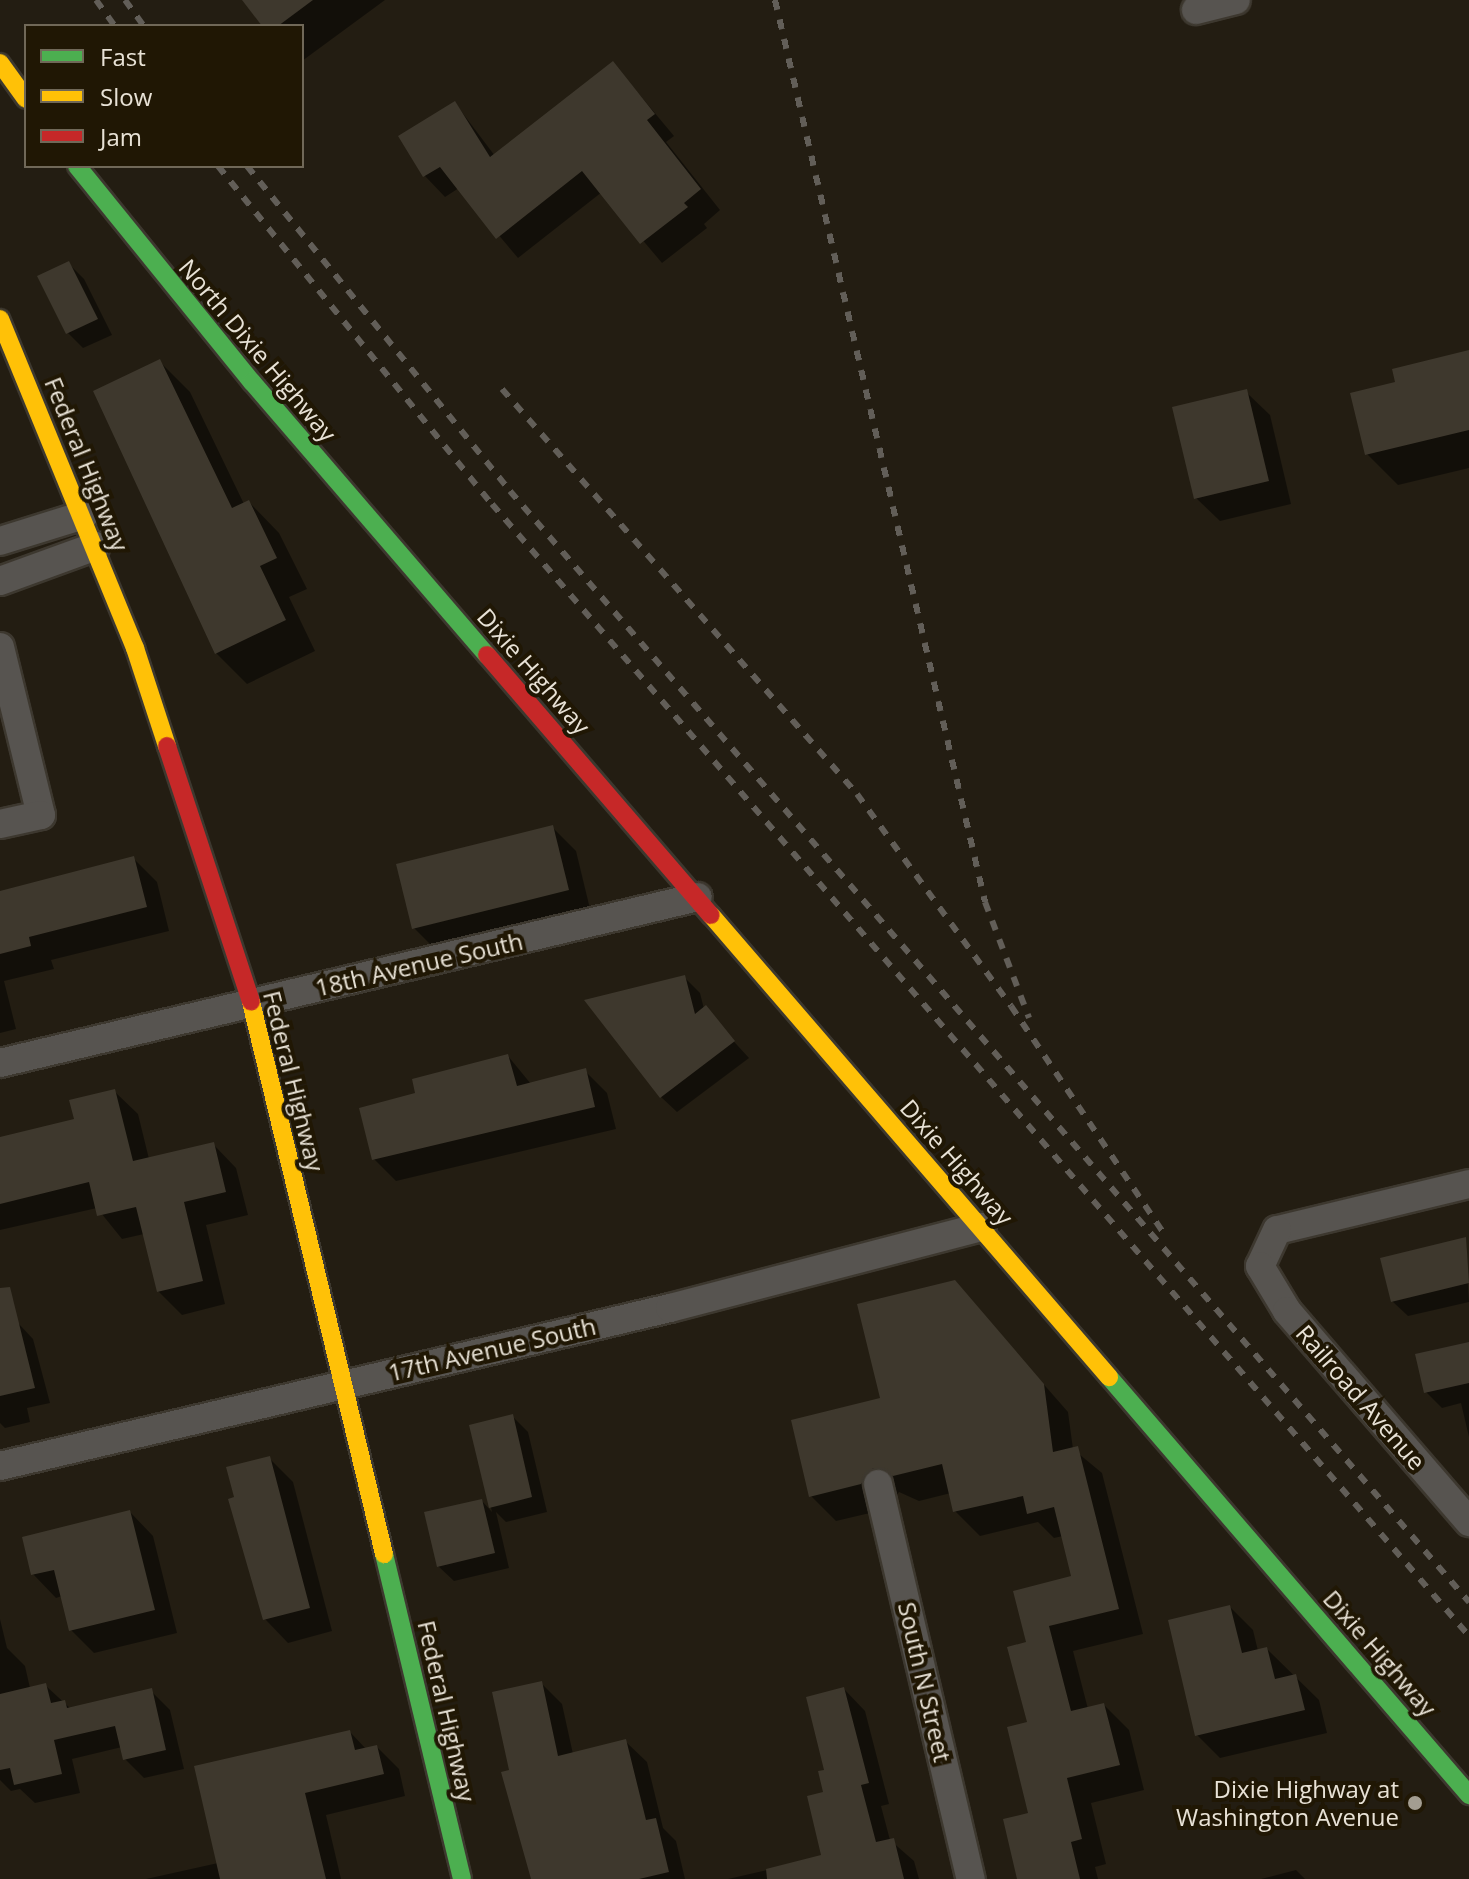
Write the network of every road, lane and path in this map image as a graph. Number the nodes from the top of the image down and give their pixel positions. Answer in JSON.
{"nodes":[{"id":1,"x":1236,"y":0,"type":"edge"},
{"id":2,"x":1196,"y":10,"type":"dead end"},
{"id":3,"x":0,"y":63,"type":"edge"},
{"id":4,"x":24,"y":96,"type":"edge"},
{"id":5,"x":79,"y":168,"type":"edge"},
{"id":6,"x":0,"y":319,"type":"edge"},
{"id":7,"x":84,"y":515,"type":"junction"},
{"id":8,"x":0,"y":541,"type":"edge"},
{"id":9,"x":96,"y":546,"type":"junction"},
{"id":10,"x":408,"y":562,"type":"joint"},
{"id":11,"x":0,"y":581,"type":"edge"},
{"id":12,"x":0,"y":647,"type":"edge"},
{"id":13,"x":0,"y":824,"type":"edge"},
{"id":14,"x":698,"y":897,"type":"junction"},
{"id":15,"x":251,"y":1003,"type":"junction"},
{"id":16,"x":0,"y":1063,"type":"edge"},
{"id":17,"x":1469,"y":1184,"type":"edge"},
{"id":18,"x":982,"y":1227,"type":"junction"},
{"id":19,"x":345,"y":1384,"type":"junction"},
{"id":20,"x":0,"y":1466,"type":"edge"},
{"id":21,"x":878,"y":1484,"type":"dead end"},
{"id":22,"x":1469,"y":1522,"type":"edge"},
{"id":23,"x":1459,"y":1762,"type":"edge"},
{"id":24,"x":1469,"y":1795,"type":"edge"},
{"id":25,"x":462,"y":1879,"type":"edge"},
{"id":26,"x":971,"y":1879,"type":"edge"}],
"edges":[{"from":1,"to":2,"type":"street"},
{"from":3,"to":4,"type":"main road"},
{"from":5,"to":10,"type":"main road","name":"North Dixie Highway"},
{"from":6,"to":7,"type":"main road","name":"Federal Highway"},
{"from":7,"to":8,"type":"street"},
{"from":7,"to":9,"type":"main road","name":"Federal Highway"},
{"from":9,"to":11,"type":"street"},
{"from":9,"to":15,"type":"main road","name":"Federal Highway"},
{"from":10,"to":14,"type":"main road","name":"Dixie Highway"},
{"from":12,"to":13,"type":"street"},
{"from":14,"to":15,"type":"street","name":"18th Avenue South"},
{"from":14,"to":18,"type":"main road","name":"Dixie Highway"},
{"from":15,"to":16,"type":"street","name":"18th Avenue South"},
{"from":15,"to":19,"type":"main road","name":"Federal Highway"},
{"from":17,"to":22,"type":"street","name":"Railroad Avenue"},
{"from":18,"to":19,"type":"street","name":"17th Avenue South"},
{"from":18,"to":23,"type":"main road","name":"Dixie Highway"},
{"from":19,"to":20,"type":"street","name":"17th Avenue South"},
{"from":19,"to":25,"type":"main road","name":"Federal Highway"},
{"from":21,"to":26,"type":"street","name":"South N Street"},
{"from":23,"to":24,"type":"main road","name":"Dixie Highway"}]}
